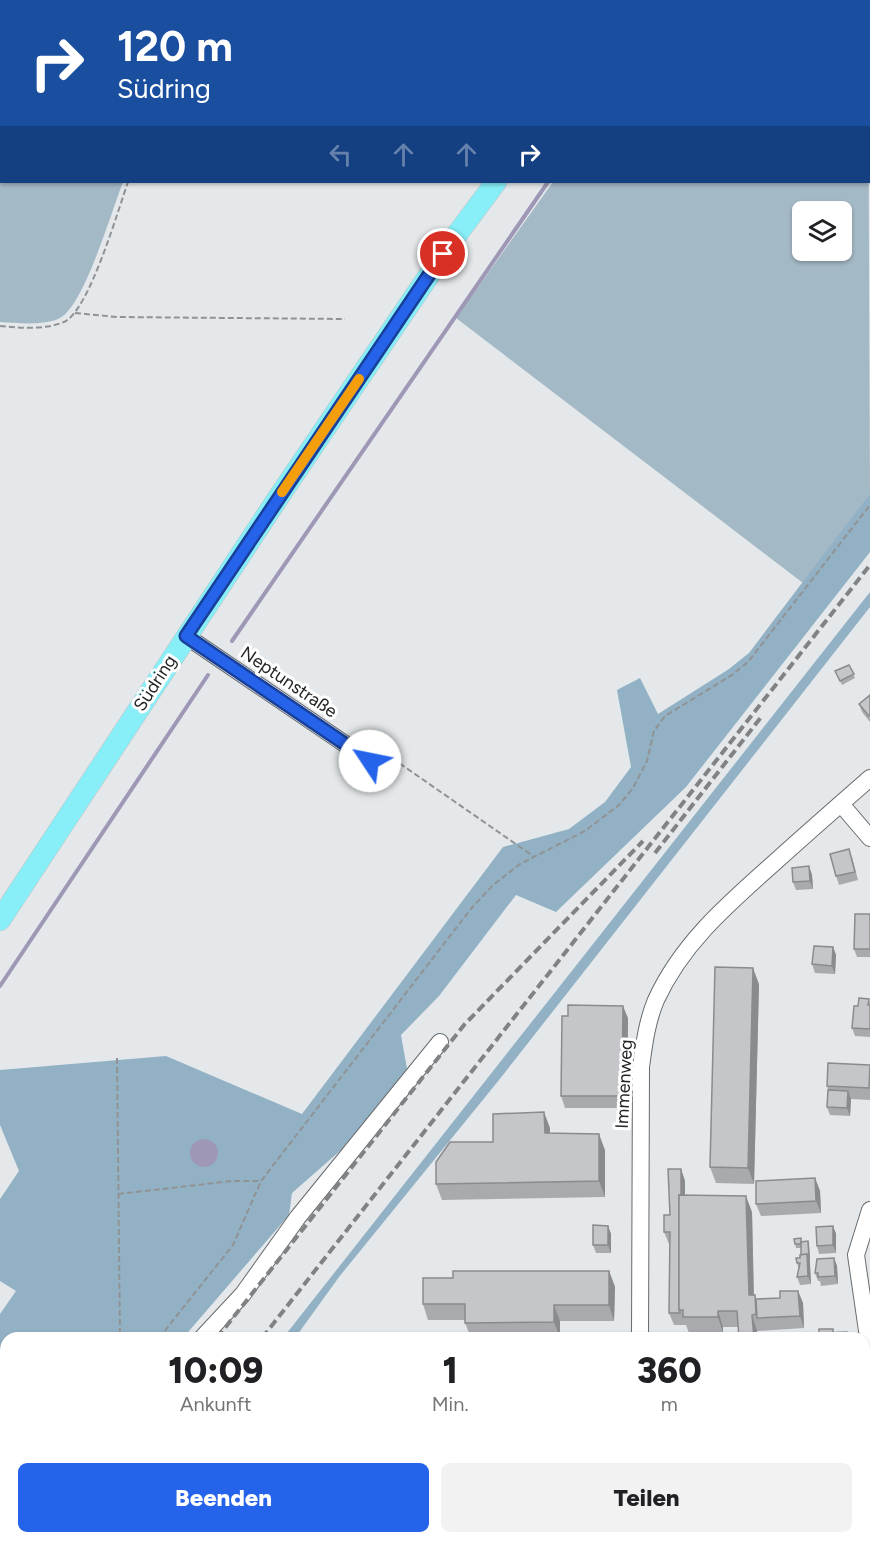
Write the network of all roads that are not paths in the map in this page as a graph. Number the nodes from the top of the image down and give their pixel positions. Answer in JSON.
{"nodes":[{"id":1,"x":495,"y":183,"type":"edge"},
{"id":2,"x":186,"y":636,"type":"junction"},
{"id":3,"x":370,"y":761,"type":"road end"},
{"id":4,"x":870,"y":778,"type":"edge"},
{"id":5,"x":841,"y":804,"type":"junction"},
{"id":6,"x":870,"y":838,"type":"edge"},
{"id":7,"x":0,"y":920,"type":"edge"},
{"id":8,"x":440,"y":1042,"type":"dead end"},
{"id":9,"x":870,"y":1210,"type":"edge"},
{"id":10,"x":208,"y":1332,"type":"edge"},
{"id":11,"x":640,"y":1332,"type":"edge"},
{"id":12,"x":867,"y":1332,"type":"edge"}],
"edges":[{"from":1,"to":2,"type":"main road","name":"Südring"},
{"from":2,"to":3,"type":"street","name":"Neptunstraße"},
{"from":2,"to":7,"type":"main road","name":"Südring"},
{"from":4,"to":5,"type":"street","name":"Immenweg"},
{"from":5,"to":6,"type":"street"},
{"from":5,"to":11,"type":"street","name":"Immenweg"},
{"from":8,"to":10,"type":"street"},
{"from":9,"to":12,"type":"street"}]}
